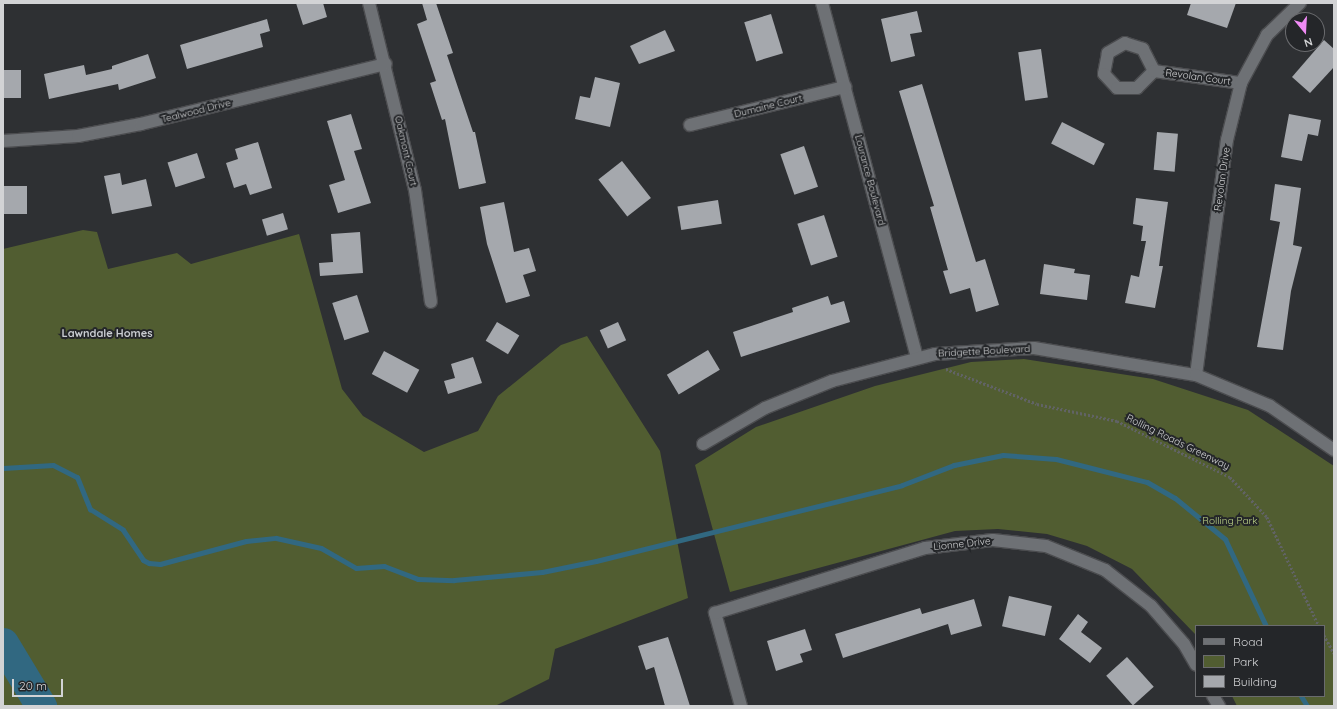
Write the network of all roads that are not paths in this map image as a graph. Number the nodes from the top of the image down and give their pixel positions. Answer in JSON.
{"nodes":[{"id":1,"x":369,"y":3,"type":"edge"},
{"id":2,"x":822,"y":3,"type":"edge"},
{"id":3,"x":1300,"y":3,"type":"edge"},
{"id":4,"x":386,"y":64,"type":"junction"},
{"id":5,"x":1154,"y":71,"type":"dead end"},
{"id":6,"x":1241,"y":83,"type":"junction"},
{"id":7,"x":845,"y":87,"type":"junction"},
{"id":8,"x":690,"y":125,"type":"dead end"},
{"id":9,"x":3,"y":141,"type":"edge"},
{"id":10,"x":431,"y":302,"type":"dead end"},
{"id":11,"x":917,"y":357,"type":"junction"},
{"id":12,"x":1196,"y":375,"type":"junction"},
{"id":13,"x":703,"y":444,"type":"dead end"},
{"id":14,"x":1334,"y":450,"type":"edge"},
{"id":15,"x":1195,"y":663,"type":"edge"},
{"id":16,"x":1214,"y":697,"type":"edge"},
{"id":17,"x":741,"y":706,"type":"edge"},
{"id":18,"x":1219,"y":706,"type":"edge"}],
"edges":[{"from":1,"to":4,"type":"street","name":"Oakmont Court"},
{"from":2,"to":7,"type":"street","name":"Lourance Boulevard"},
{"from":3,"to":6,"type":"street","name":"Revolan Drive"},
{"from":4,"to":9,"type":"street","name":"Tealwood Drive"},
{"from":4,"to":10,"type":"street","name":"Oakmont Court"},
{"from":5,"to":6,"type":"street","name":"Revolan Court"},
{"from":6,"to":12,"type":"street","name":"Revolan Drive"},
{"from":7,"to":8,"type":"street","name":"Dumaine Court"},
{"from":7,"to":11,"type":"street","name":"Lourance Boulevard"},
{"from":11,"to":12,"type":"street","name":"Bridgette Boulevard"},
{"from":11,"to":13,"type":"street","name":"Bridgette Boulevard"},
{"from":12,"to":14,"type":"street","name":"Bridgette Boulevard"},
{"from":15,"to":17,"type":"street","name":"Lionne Drive"},
{"from":16,"to":18,"type":"street"}]}
